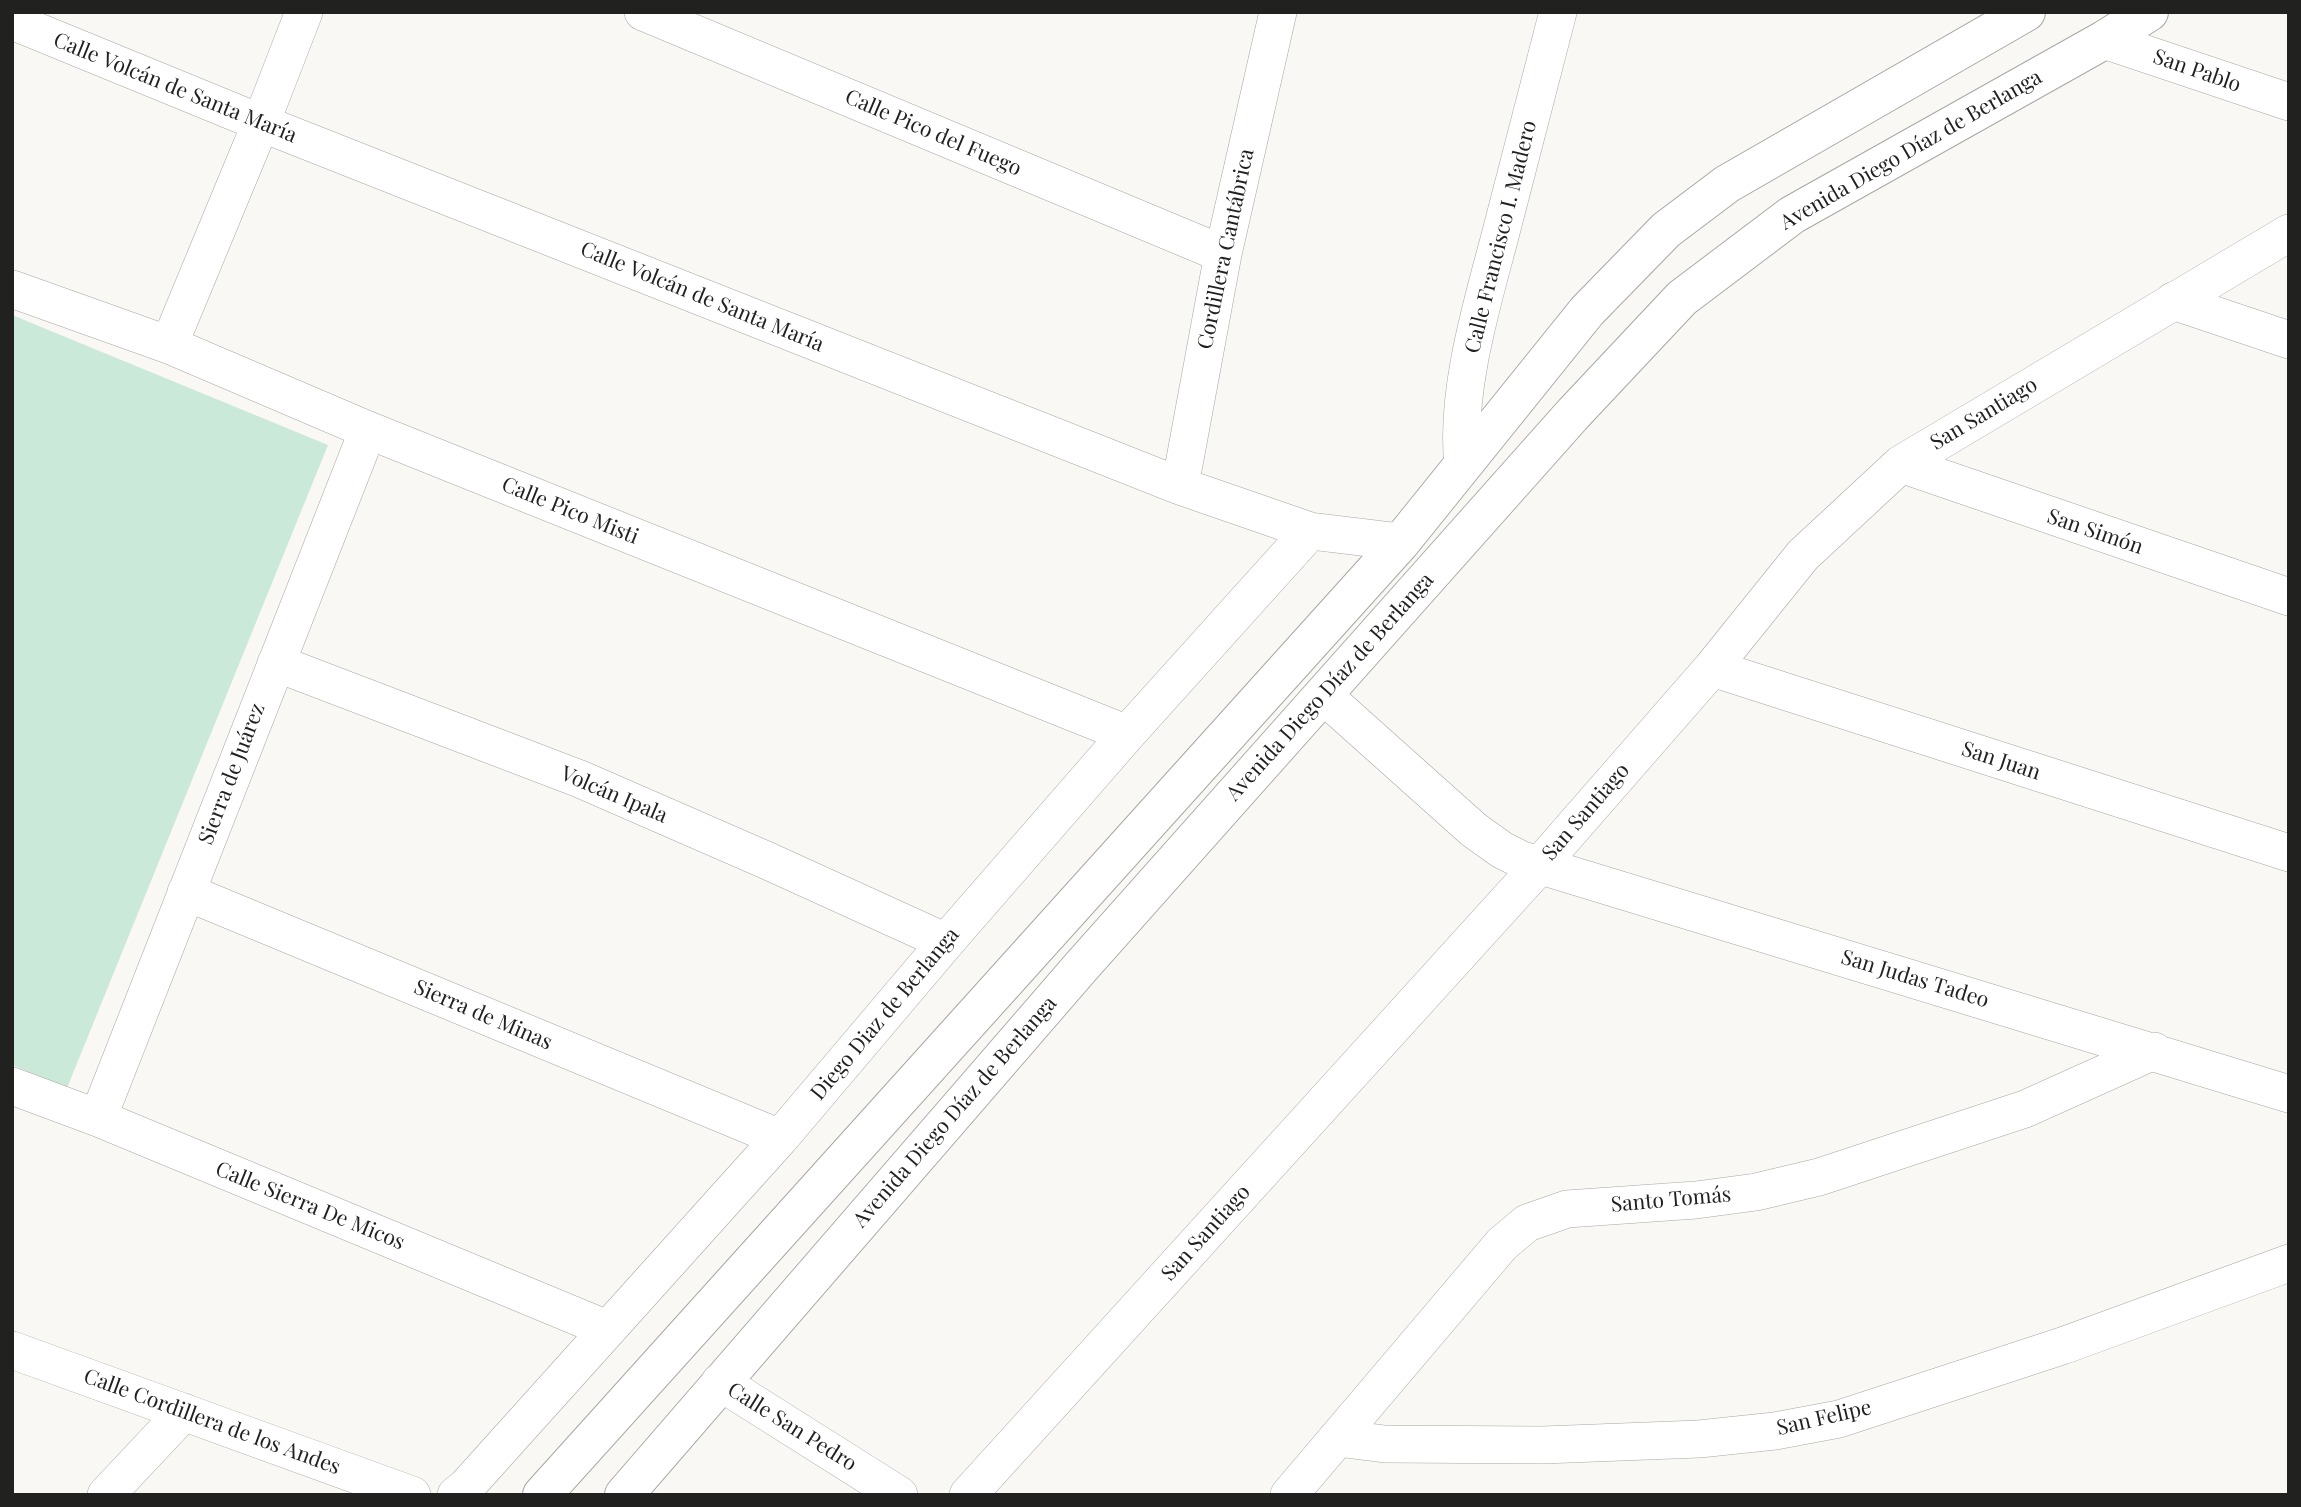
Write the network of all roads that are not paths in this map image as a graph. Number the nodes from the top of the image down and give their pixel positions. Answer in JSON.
{"nodes":[{"id":1,"x":304,"y":12,"type":"edge"},
{"id":2,"x":643,"y":12,"type":"edge"},
{"id":3,"x":1558,"y":12,"type":"edge"},
{"id":4,"x":2026,"y":12,"type":"edge"},
{"id":5,"x":2150,"y":12,"type":"edge"},
{"id":6,"x":1272,"y":14,"type":"edge"},
{"id":7,"x":12,"y":21,"type":"edge"},
{"id":8,"x":2104,"y":40,"type":"junction"},
{"id":9,"x":2289,"y":102,"type":"edge"},
{"id":10,"x":261,"y":123,"type":"junction"},
{"id":11,"x":2289,"y":233,"type":"edge"},
{"id":12,"x":1223,"y":254,"type":"junction"},
{"id":13,"x":12,"y":289,"type":"edge"},
{"id":14,"x":2173,"y":301,"type":"junction"},
{"id":15,"x":2289,"y":341,"type":"edge"},
{"id":16,"x":169,"y":345,"type":"junction"},
{"id":17,"x":368,"y":430,"type":"junction"},
{"id":18,"x":1901,"y":464,"type":"junction"},
{"id":19,"x":1463,"y":465,"type":"junction"},
{"id":20,"x":1180,"y":486,"type":"junction"},
{"id":21,"x":1310,"y":531,"type":"junction"},
{"id":22,"x":1401,"y":541,"type":"junction"},
{"id":23,"x":2289,"y":597,"type":"edge"},
{"id":24,"x":276,"y":663,"type":"junction"},
{"id":25,"x":1712,"y":668,"type":"junction"},
{"id":26,"x":1323,"y":695,"type":"junction"},
{"id":27,"x":1127,"y":734,"type":"junction"},
{"id":28,"x":2289,"y":853,"type":"edge"},
{"id":29,"x":1540,"y":865,"type":"junction"},
{"id":30,"x":186,"y":892,"type":"junction"},
{"id":31,"x":946,"y":942,"type":"junction"},
{"id":32,"x":2154,"y":1051,"type":"junction"},
{"id":33,"x":12,"y":1086,"type":"edge"},
{"id":34,"x":2289,"y":1094,"type":"edge"},
{"id":35,"x":98,"y":1118,"type":"junction"},
{"id":36,"x":780,"y":1138,"type":"junction"},
{"id":37,"x":2289,"y":1263,"type":"edge"},
{"id":38,"x":607,"y":1329,"type":"junction"},
{"id":39,"x":12,"y":1350,"type":"edge"},
{"id":40,"x":720,"y":1382,"type":"junction"},
{"id":41,"x":184,"y":1412,"type":"junction"},
{"id":42,"x":1337,"y":1438,"type":"junction"},
{"id":43,"x":106,"y":1495,"type":"edge"},
{"id":44,"x":412,"y":1495,"type":"edge"},
{"id":45,"x":456,"y":1495,"type":"edge"},
{"id":46,"x":542,"y":1495,"type":"edge"},
{"id":47,"x":624,"y":1495,"type":"edge"},
{"id":48,"x":899,"y":1495,"type":"edge"},
{"id":49,"x":968,"y":1495,"type":"edge"},
{"id":50,"x":1289,"y":1495,"type":"edge"}],
"edges":[{"from":1,"to":10,"type":"street"},
{"from":2,"to":12,"type":"street","name":"Calle Pico del Fuego"},
{"from":3,"to":19,"type":"street","name":"Calle Francisco I. Madero"},
{"from":4,"to":19,"type":"main road"},
{"from":5,"to":8,"type":"main road","name":"Avenida Diego Díaz de Berlanga"},
{"from":6,"to":12,"type":"street","name":"Cordillera Cantábrica"},
{"from":7,"to":10,"type":"street","name":"Calle Volcán de Santa María"},
{"from":8,"to":9,"type":"street","name":"San Pablo"},
{"from":8,"to":26,"type":"main road","name":"Avenida Diego Díaz de Berlanga"},
{"from":10,"to":16,"type":"street"},
{"from":10,"to":20,"type":"street","name":"Calle Volcán de Santa María"},
{"from":11,"to":14,"type":"street","name":"San Santiago"},
{"from":12,"to":20,"type":"street","name":"Cordillera Cantábrica"},
{"from":13,"to":16,"type":"street","name":"Calle Pico Misti"},
{"from":14,"to":15,"type":"street"},
{"from":14,"to":18,"type":"street","name":"San Santiago"},
{"from":16,"to":17,"type":"street","name":"Calle Pico Misti"},
{"from":17,"to":24,"type":"street","name":"Sierra de Juárez"},
{"from":17,"to":27,"type":"street","name":"Calle Pico Misti"},
{"from":18,"to":23,"type":"street","name":"San Simón"},
{"from":18,"to":25,"type":"street","name":"San Santiago"},
{"from":19,"to":22,"type":"main road"},
{"from":20,"to":21,"type":"street","name":"Calle Volcán de Santa María"},
{"from":21,"to":22,"type":"street","name":"Calle Volcán de Santa María"},
{"from":21,"to":27,"type":"street","name":"Diego Diaz de Berlanga"},
{"from":22,"to":46,"type":"main road"},
{"from":24,"to":30,"type":"street","name":"Sierra de Juárez"},
{"from":24,"to":31,"type":"street","name":"Volcán Ipala"},
{"from":25,"to":28,"type":"street","name":"San Juan"},
{"from":25,"to":29,"type":"street","name":"San Santiago"},
{"from":26,"to":29,"type":"street","name":"San Judas Tadeo"},
{"from":26,"to":40,"type":"main road","name":"Avenida Diego Díaz de Berlanga"},
{"from":27,"to":31,"type":"street","name":"Diego Diaz de Berlanga"},
{"from":29,"to":32,"type":"street","name":"San Judas Tadeo"},
{"from":29,"to":49,"type":"street","name":"San Santiago"},
{"from":30,"to":35,"type":"street","name":"Sierra de Juárez"},
{"from":30,"to":36,"type":"street","name":"Sierra de Minas"},
{"from":31,"to":36,"type":"street","name":"Diego Diaz de Berlanga"},
{"from":32,"to":34,"type":"street","name":"San Judas Tadeo"},
{"from":32,"to":42,"type":"street","name":"Santo Tomás"},
{"from":33,"to":35,"type":"street","name":"Calle Sierra De Micos"},
{"from":35,"to":38,"type":"street","name":"Calle Sierra De Micos"},
{"from":36,"to":38,"type":"street","name":"Diego Diaz de Berlanga"},
{"from":37,"to":42,"type":"street","name":"San Felipe"},
{"from":38,"to":45,"type":"street","name":"Diego Diaz de Berlanga"},
{"from":39,"to":41,"type":"street","name":"Calle Cordillera de los Andes"},
{"from":40,"to":47,"type":"main road","name":"Avenida Diego Díaz de Berlanga"},
{"from":40,"to":48,"type":"street","name":"Calle San Pedro"},
{"from":41,"to":43,"type":"street"},
{"from":41,"to":44,"type":"street","name":"Calle Cordillera de los Andes"},
{"from":42,"to":50,"type":"street","name":"Santo Tomás"}]}
